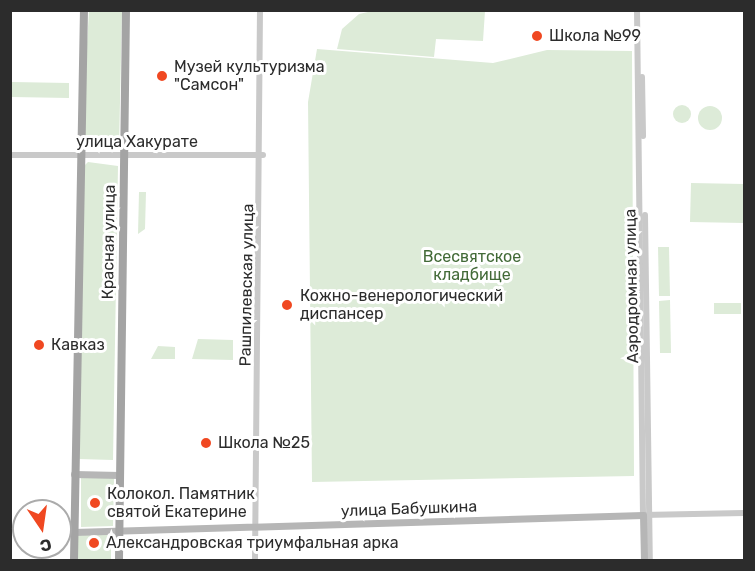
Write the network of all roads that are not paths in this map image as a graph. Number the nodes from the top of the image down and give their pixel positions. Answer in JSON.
{"nodes":[{"id":1,"x":84,"y":10,"type":"edge"},
{"id":2,"x":126,"y":10,"type":"edge"},
{"id":3,"x":260,"y":10,"type":"edge"},
{"id":4,"x":638,"y":10,"type":"edge"},
{"id":5,"x":263,"y":154,"type":"junction"},
{"id":6,"x":10,"y":155,"type":"edge"},
{"id":7,"x":77,"y":155,"type":"junction"},
{"id":8,"x":124,"y":156,"type":"junction"},
{"id":9,"x":75,"y":474,"type":"junction"},
{"id":10,"x":119,"y":475,"type":"junction"},
{"id":11,"x":744,"y":513,"type":"edge"},
{"id":12,"x":646,"y":515,"type":"junction"},
{"id":13,"x":256,"y":528,"type":"junction"},
{"id":14,"x":119,"y":530,"type":"junction"},
{"id":15,"x":74,"y":532,"type":"junction"},
{"id":16,"x":74,"y":561,"type":"edge"},
{"id":17,"x":119,"y":561,"type":"edge"},
{"id":18,"x":255,"y":561,"type":"edge"},
{"id":19,"x":644,"y":561,"type":"edge"},
{"id":20,"x":650,"y":561,"type":"edge"}],
"edges":[{"from":1,"to":7,"type":"main road","name":"Красная улица"},
{"from":2,"to":8,"type":"main road","name":"Красная улица"},
{"from":3,"to":5,"type":"street","name":"Рашпилевская улица"},
{"from":4,"to":12,"type":"street","name":"Аэродромная улица"},
{"from":5,"to":8,"type":"street","name":"улица Хакурате"},
{"from":5,"to":13,"type":"street","name":"Рашпилевская улица"},
{"from":6,"to":7,"type":"street","name":"улица Хакурате"},
{"from":7,"to":8,"type":"street","name":"улица Хакурате"},
{"from":7,"to":9,"type":"main road","name":"Красная улица"},
{"from":8,"to":10,"type":"main road","name":"Красная улица"},
{"from":9,"to":10,"type":"main road"},
{"from":9,"to":15,"type":"main road","name":"Красная улица"},
{"from":10,"to":14,"type":"main road","name":"Красная улица"},
{"from":11,"to":12,"type":"street","name":"улица Бабушкина"},
{"from":12,"to":13,"type":"main road","name":"улица Бабушкина"},
{"from":12,"to":19,"type":"main road","name":"Аэродромная улица"},
{"from":12,"to":20,"type":"street","name":"Аэродромная улица"},
{"from":13,"to":14,"type":"main road","name":"улица Бабушкина"},
{"from":13,"to":18,"type":"street","name":"Рашпилевская улица"},
{"from":14,"to":15,"type":"main road","name":"улица Бабушкина"},
{"from":14,"to":17,"type":"main road","name":"Красная улица"},
{"from":15,"to":16,"type":"main road","name":"Красная улица"}]}
